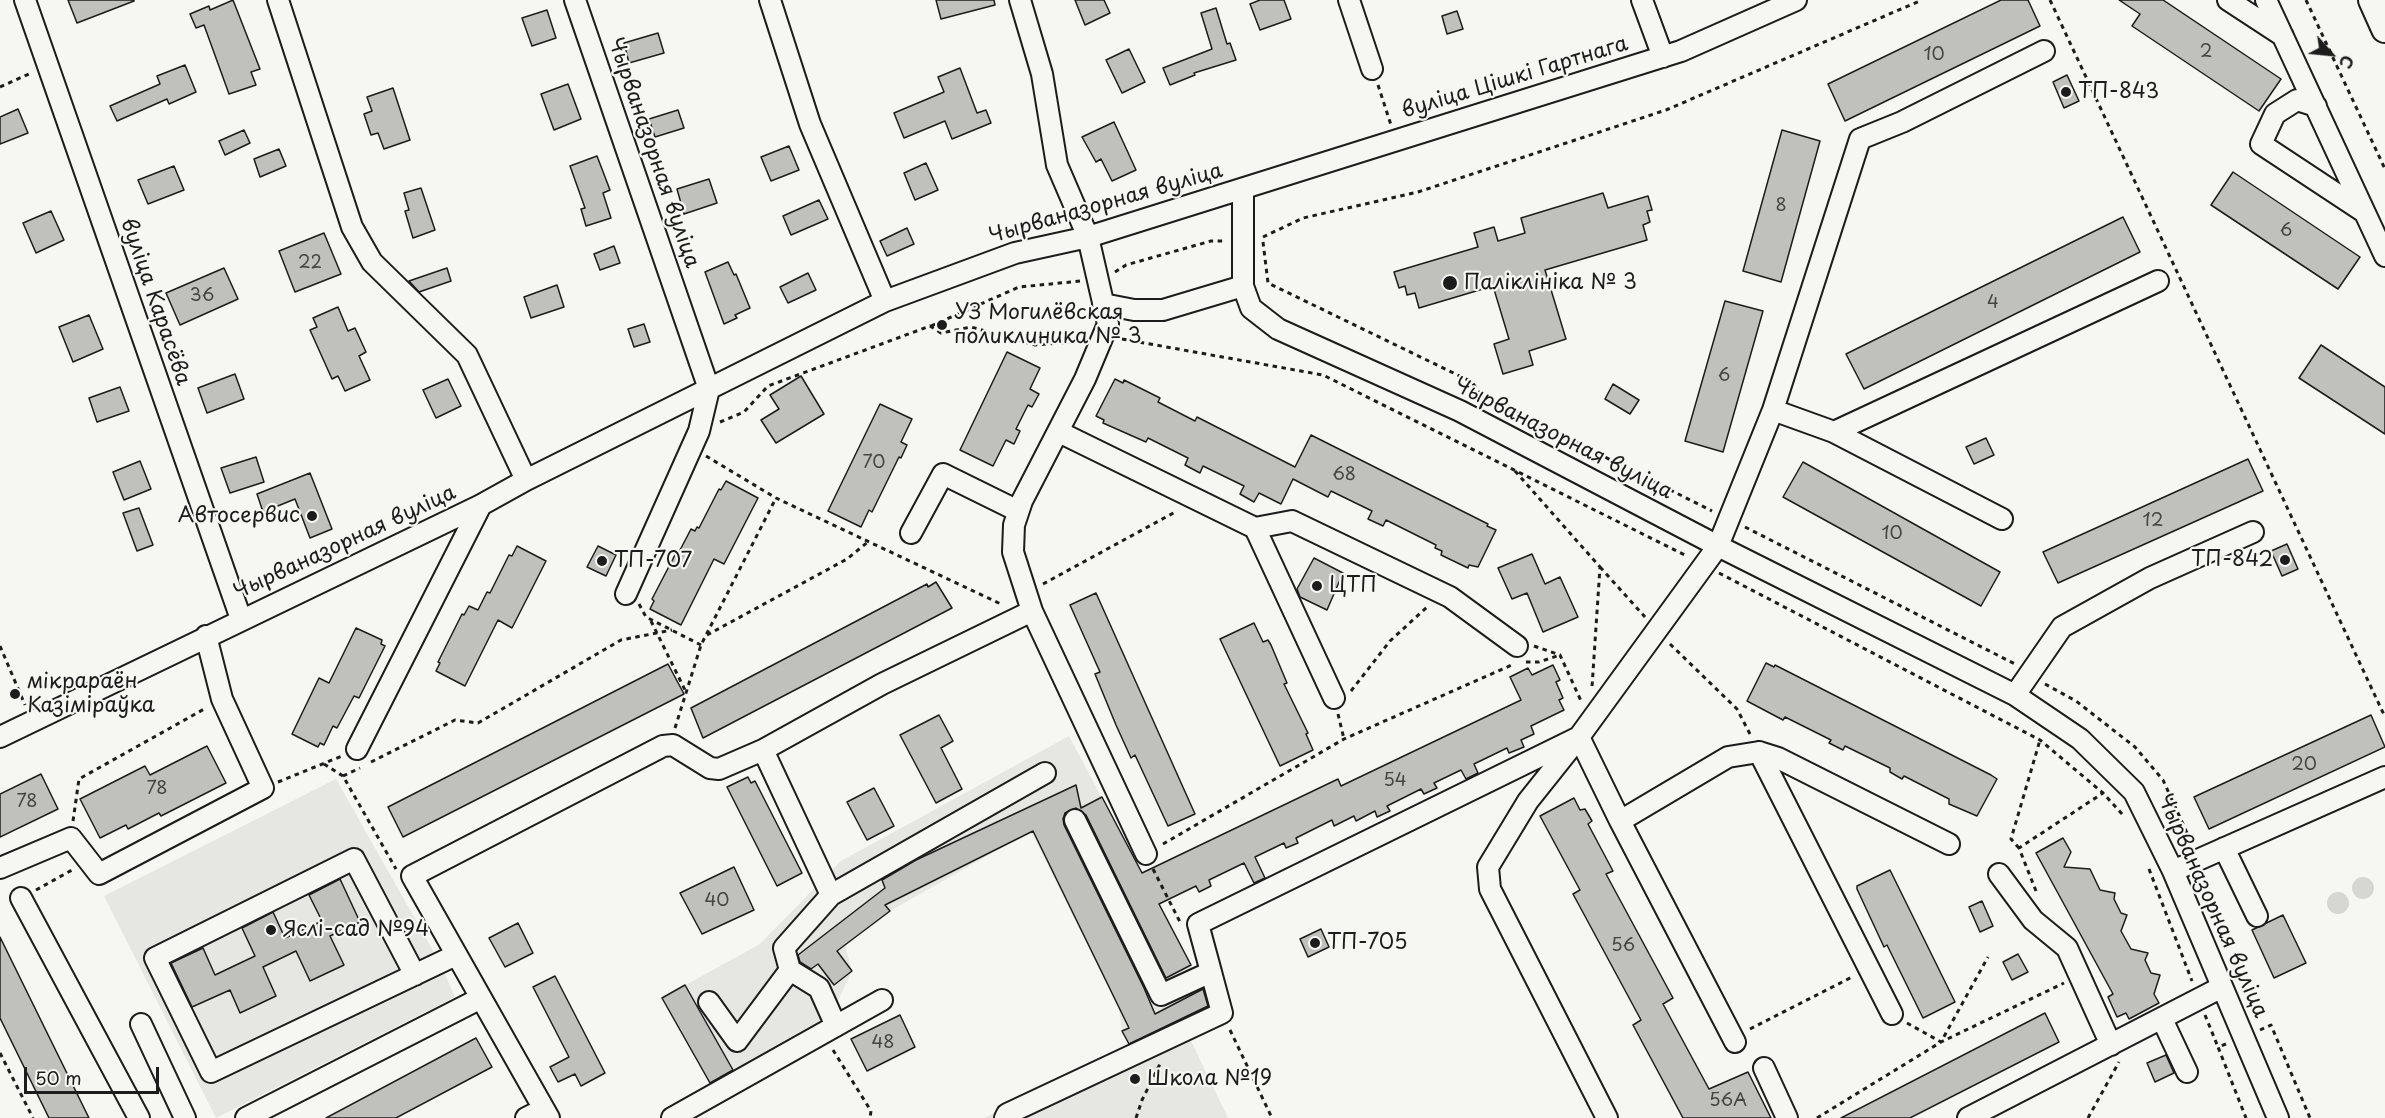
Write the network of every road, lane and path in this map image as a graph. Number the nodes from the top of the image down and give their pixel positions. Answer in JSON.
{"nodes":[{"id":1,"x":25,"y":0,"type":"edge"},
{"id":2,"x":278,"y":0,"type":"edge"},
{"id":3,"x":575,"y":0,"type":"edge"},
{"id":4,"x":770,"y":0,"type":"edge"},
{"id":5,"x":1020,"y":0,"type":"edge"},
{"id":6,"x":1349,"y":0,"type":"edge"},
{"id":7,"x":1642,"y":0,"type":"edge"},
{"id":8,"x":1796,"y":0,"type":"edge"},
{"id":9,"x":1922,"y":0,"type":"edge"},
{"id":10,"x":2050,"y":0,"type":"edge"},
{"id":11,"x":2228,"y":0,"type":"edge"},
{"id":12,"x":2266,"y":0,"type":"edge"},
{"id":13,"x":2306,"y":0,"type":"edge"},
{"id":14,"x":2372,"y":0,"type":"edge"},
{"id":15,"x":2385,"y":29,"type":"edge"},
{"id":16,"x":2285,"y":38,"type":"junction"},
{"id":17,"x":2044,"y":51,"type":"dead end"},
{"id":18,"x":1663,"y":57,"type":"junction"},
{"id":19,"x":46,"y":67,"type":"junction"},
{"id":20,"x":1372,"y":69,"type":"joint"},
{"id":21,"x":0,"y":87,"type":"edge"},
{"id":22,"x":2316,"y":106,"type":"junction"},
{"id":23,"x":1396,"y":141,"type":"junction"},
{"id":24,"x":2385,"y":169,"type":"edge"},
{"id":25,"x":1244,"y":189,"type":"junction"},
{"id":26,"x":2365,"y":212,"type":"junction"},
{"id":27,"x":1088,"y":237,"type":"junction"},
{"id":28,"x":1263,"y":237,"type":"dead end"},
{"id":29,"x":2385,"y":256,"type":"edge"},
{"id":30,"x":2158,"y":281,"type":"dead end"},
{"id":31,"x":1243,"y":286,"type":"junction"},
{"id":32,"x":885,"y":301,"type":"junction"},
{"id":33,"x":1103,"y":304,"type":"junction"},
{"id":34,"x":1103,"y":339,"type":"junction"},
{"id":35,"x":710,"y":389,"type":"junction"},
{"id":36,"x":1773,"y":410,"type":"junction"},
{"id":37,"x":1059,"y":432,"type":"junction"},
{"id":38,"x":1834,"y":432,"type":"junction"},
{"id":39,"x":695,"y":440,"type":"junction"},
{"id":40,"x":1514,"y":470,"type":"junction"},
{"id":41,"x":526,"y":480,"type":"junction"},
{"id":42,"x":776,"y":498,"type":"junction"},
{"id":43,"x":1197,"y":500,"type":"junction"},
{"id":44,"x":481,"y":505,"type":"junction"},
{"id":45,"x":1018,"y":511,"type":"junction"},
{"id":46,"x":2002,"y":519,"type":"dead end"},
{"id":47,"x":1255,"y":528,"type":"junction"},
{"id":48,"x":2253,"y":532,"type":"dead end"},
{"id":49,"x":911,"y":533,"type":"dead end"},
{"id":50,"x":869,"y":542,"type":"junction"},
{"id":51,"x":1718,"y":546,"type":"junction"},
{"id":52,"x":1704,"y":564,"type":"junction"},
{"id":53,"x":1600,"y":567,"type":"junction"},
{"id":54,"x":628,"y":590,"type":"joint"},
{"id":55,"x":1441,"y":593,"type":"junction"},
{"id":56,"x":1027,"y":606,"type":"junction"},
{"id":57,"x":241,"y":619,"type":"junction"},
{"id":58,"x":650,"y":619,"type":"junction"},
{"id":59,"x":672,"y":630,"type":"junction"},
{"id":60,"x":1656,"y":630,"type":"junction"},
{"id":61,"x":658,"y":635,"type":"junction"},
{"id":62,"x":206,"y":636,"type":"junction"},
{"id":63,"x":706,"y":636,"type":"junction"},
{"id":64,"x":701,"y":645,"type":"junction"},
{"id":65,"x":0,"y":646,"type":"edge"},
{"id":66,"x":1517,"y":646,"type":"joint"},
{"id":67,"x":1560,"y":655,"type":"junction"},
{"id":68,"x":2031,"y":672,"type":"junction"},
{"id":69,"x":686,"y":692,"type":"junction"},
{"id":70,"x":1342,"y":695,"type":"junction"},
{"id":71,"x":2015,"y":695,"type":"junction"},
{"id":72,"x":222,"y":699,"type":"junction"},
{"id":73,"x":2043,"y":714,"type":"junction"},
{"id":74,"x":2385,"y":717,"type":"edge"},
{"id":75,"x":32,"y":722,"type":"junction"},
{"id":76,"x":1584,"y":729,"type":"junction"},
{"id":77,"x":0,"y":737,"type":"edge"},
{"id":78,"x":1344,"y":739,"type":"junction"},
{"id":79,"x":2040,"y":740,"type":"junction"},
{"id":80,"x":669,"y":745,"type":"junction"},
{"id":81,"x":357,"y":749,"type":"joint"},
{"id":82,"x":763,"y":750,"type":"junction"},
{"id":83,"x":1759,"y":752,"type":"junction"},
{"id":84,"x":324,"y":764,"type":"junction"},
{"id":85,"x":1045,"y":773,"type":"dead end"},
{"id":86,"x":343,"y":776,"type":"junction"},
{"id":87,"x":2385,"y":777,"type":"edge"},
{"id":88,"x":263,"y":788,"type":"junction"},
{"id":89,"x":2103,"y":793,"type":"junction"},
{"id":90,"x":2125,"y":816,"type":"dead end"},
{"id":91,"x":1075,"y":820,"type":"dead end"},
{"id":92,"x":1620,"y":821,"type":"junction"},
{"id":93,"x":71,"y":838,"type":"junction"},
{"id":94,"x":1949,"y":844,"type":"dead end"},
{"id":95,"x":2019,"y":848,"type":"junction"},
{"id":96,"x":2224,"y":848,"type":"junction"},
{"id":97,"x":1146,"y":854,"type":"junction"},
{"id":98,"x":2199,"y":860,"type":"junction"},
{"id":99,"x":88,"y":861,"type":"junction"},
{"id":100,"x":2148,"y":867,"type":"dead end"},
{"id":101,"x":0,"y":868,"type":"edge"},
{"id":102,"x":2172,"y":871,"type":"junction"},
{"id":103,"x":2000,"y":874,"type":"dead end"},
{"id":104,"x":412,"y":876,"type":"junction"},
{"id":105,"x":2036,"y":891,"type":"dead end"},
{"id":106,"x":831,"y":895,"type":"junction"},
{"id":107,"x":21,"y":898,"type":"joint"},
{"id":108,"x":2257,"y":916,"type":"dead end"},
{"id":109,"x":1198,"y":924,"type":"junction"},
{"id":110,"x":456,"y":955,"type":"junction"},
{"id":111,"x":1988,"y":957,"type":"dead end"},
{"id":112,"x":790,"y":969,"type":"junction"},
{"id":113,"x":1868,"y":969,"type":"junction"},
{"id":114,"x":1211,"y":972,"type":"junction"},
{"id":115,"x":415,"y":975,"type":"junction"},
{"id":116,"x":2080,"y":975,"type":"junction"},
{"id":117,"x":2222,"y":987,"type":"junction"},
{"id":118,"x":481,"y":998,"type":"junction"},
{"id":119,"x":2199,"y":999,"type":"junction"},
{"id":120,"x":882,"y":1000,"type":"dead end"},
{"id":121,"x":709,"y":1002,"type":"dead end"},
{"id":122,"x":1222,"y":1013,"type":"junction"},
{"id":123,"x":1892,"y":1014,"type":"joint"},
{"id":124,"x":2162,"y":1019,"type":"junction"},
{"id":125,"x":141,"y":1024,"type":"dead end"},
{"id":126,"x":830,"y":1030,"type":"junction"},
{"id":127,"x":1175,"y":1034,"type":"junction"},
{"id":128,"x":1734,"y":1040,"type":"joint"},
{"id":129,"x":1941,"y":1042,"type":"junction"},
{"id":130,"x":2115,"y":1042,"type":"junction"},
{"id":131,"x":2218,"y":1047,"type":"dead end"},
{"id":132,"x":0,"y":1053,"type":"edge"},
{"id":133,"x":1764,"y":1068,"type":"dead end"},
{"id":134,"x":2187,"y":1072,"type":"dead end"},
{"id":135,"x":547,"y":1113,"type":"edge"},
{"id":136,"x":33,"y":1118,"type":"edge"},
{"id":137,"x":139,"y":1118,"type":"edge"},
{"id":138,"x":185,"y":1118,"type":"edge"},
{"id":139,"x":246,"y":1118,"type":"edge"},
{"id":140,"x":526,"y":1118,"type":"edge"},
{"id":141,"x":672,"y":1118,"type":"edge"},
{"id":142,"x":870,"y":1118,"type":"edge"},
{"id":143,"x":1005,"y":1118,"type":"edge"},
{"id":144,"x":1136,"y":1118,"type":"edge"},
{"id":145,"x":1272,"y":1118,"type":"edge"},
{"id":146,"x":1607,"y":1118,"type":"edge"},
{"id":147,"x":1787,"y":1118,"type":"edge"},
{"id":148,"x":1817,"y":1118,"type":"edge"},
{"id":149,"x":1968,"y":1118,"type":"edge"},
{"id":150,"x":2088,"y":1118,"type":"edge"},
{"id":151,"x":2278,"y":1118,"type":"edge"}],
"edges":[{"from":1,"to":19,"type":"street","name":"вуліца Карасёва"},
{"from":2,"to":41,"type":"street"},
{"from":3,"to":35,"type":"street","name":"Чырваназорная вуліца"},
{"from":4,"to":32,"type":"street"},
{"from":5,"to":27,"type":"street"},
{"from":6,"to":20,"type":"street"},
{"from":7,"to":18,"type":"street"},
{"from":8,"to":18,"type":"street","name":"вуліца Цішкі Гартнага"},
{"from":9,"to":28,"type":"path"},
{"from":10,"to":74,"type":"path"},
{"from":11,"to":16,"type":"street"},
{"from":12,"to":16,"type":"street"},
{"from":13,"to":24,"type":"path"},
{"from":14,"to":15,"type":"main road"},
{"from":16,"to":22,"type":"street"},
{"from":17,"to":36,"type":"street"},
{"from":18,"to":23,"type":"street","name":"вуліца Цішкі Гартнага"},
{"from":19,"to":21,"type":"path"},
{"from":19,"to":57,"type":"street","name":"вуліца Карасёва"},
{"from":20,"to":23,"type":"path"},
{"from":22,"to":26,"type":"street"},
{"from":22,"to":26,"type":"street"},
{"from":23,"to":25,"type":"street","name":"вуліца Цішкі Гартнага"},
{"from":25,"to":27,"type":"street","name":"Чырваназорная вуліца"},
{"from":25,"to":31,"type":"street","name":"Чырваназорная вуліца"},
{"from":26,"to":29,"type":"street"},
{"from":27,"to":32,"type":"street","name":"Чырваназорная вуліца"},
{"from":27,"to":33,"type":"street"},
{"from":30,"to":38,"type":"street"},
{"from":31,"to":33,"type":"street"},
{"from":31,"to":51,"type":"street","name":"Чырваназорная вуліца"},
{"from":32,"to":35,"type":"street","name":"Чырваназорная вуліца"},
{"from":33,"to":34,"type":"street"},
{"from":34,"to":37,"type":"street"},
{"from":34,"to":39,"type":"path"},
{"from":34,"to":40,"type":"path"},
{"from":35,"to":39,"type":"street"},
{"from":35,"to":41,"type":"street","name":"Чырваназорная вуліца"},
{"from":36,"to":38,"type":"street"},
{"from":36,"to":51,"type":"street"},
{"from":37,"to":43,"type":"street"},
{"from":37,"to":45,"type":"street"},
{"from":38,"to":46,"type":"street"},
{"from":39,"to":42,"type":"path"},
{"from":39,"to":54,"type":"street"},
{"from":40,"to":52,"type":"path"},
{"from":40,"to":53,"type":"path"},
{"from":41,"to":44,"type":"street","name":"Чырваназорная вуліца"},
{"from":42,"to":50,"type":"path"},
{"from":42,"to":63,"type":"path"},
{"from":43,"to":47,"type":"street"},
{"from":43,"to":56,"type":"path"},
{"from":44,"to":57,"type":"street","name":"Чырваназорная вуліца"},
{"from":44,"to":81,"type":"street"},
{"from":45,"to":49,"type":"street"},
{"from":45,"to":56,"type":"street"},
{"from":47,"to":55,"type":"street"},
{"from":47,"to":70,"type":"street"},
{"from":48,"to":68,"type":"street"},
{"from":50,"to":56,"type":"path"},
{"from":50,"to":63,"type":"path"},
{"from":51,"to":52,"type":"street"},
{"from":51,"to":71,"type":"street","name":"Чырваназорная вуліца"},
{"from":52,"to":60,"type":"street"},
{"from":52,"to":79,"type":"path"},
{"from":53,"to":60,"type":"path"},
{"from":53,"to":76,"type":"path"},
{"from":54,"to":58,"type":"path"},
{"from":55,"to":66,"type":"street"},
{"from":55,"to":70,"type":"path"},
{"from":56,"to":82,"type":"street"},
{"from":56,"to":97,"type":"street"},
{"from":57,"to":62,"type":"street","name":"Чырваназорная вуліца"},
{"from":58,"to":59,"type":"path"},
{"from":58,"to":61,"type":"path"},
{"from":59,"to":61,"type":"path"},
{"from":59,"to":64,"type":"path"},
{"from":60,"to":76,"type":"street"},
{"from":60,"to":83,"type":"path"},
{"from":61,"to":69,"type":"path"},
{"from":61,"to":86,"type":"path"},
{"from":62,"to":72,"type":"street"},
{"from":62,"to":75,"type":"street","name":"Чырваназорная вуліца"},
{"from":63,"to":64,"type":"path"},
{"from":64,"to":69,"type":"path"},
{"from":65,"to":75,"type":"path"},
{"from":66,"to":67,"type":"path"},
{"from":67,"to":76,"type":"path"},
{"from":67,"to":78,"type":"path"},
{"from":68,"to":71,"type":"street"},
{"from":68,"to":98,"type":"path"},
{"from":69,"to":80,"type":"path"},
{"from":70,"to":78,"type":"path"},
{"from":71,"to":73,"type":"street","name":"Чырваназорная вуліца"},
{"from":72,"to":88,"type":"street"},
{"from":72,"to":93,"type":"path"},
{"from":73,"to":79,"type":"path"},
{"from":73,"to":102,"type":"street","name":"Чырваназорная вуліца"},
{"from":75,"to":77,"type":"street","name":"Чырваназорная вуліца"},
{"from":76,"to":92,"type":"street"},
{"from":76,"to":109,"type":"street"},
{"from":76,"to":146,"type":"street"},
{"from":78,"to":97,"type":"path"},
{"from":79,"to":89,"type":"path"},
{"from":79,"to":95,"type":"path"},
{"from":80,"to":82,"type":"street"},
{"from":80,"to":104,"type":"street"},
{"from":81,"to":84,"type":"path"},
{"from":82,"to":106,"type":"street"},
{"from":83,"to":92,"type":"street"},
{"from":83,"to":94,"type":"street"},
{"from":83,"to":113,"type":"street"},
{"from":84,"to":86,"type":"path"},
{"from":84,"to":88,"type":"path"},
{"from":85,"to":106,"type":"street"},
{"from":86,"to":104,"type":"path"},
{"from":87,"to":96,"type":"street"},
{"from":88,"to":99,"type":"street"},
{"from":89,"to":90,"type":"path"},
{"from":89,"to":95,"type":"path"},
{"from":91,"to":114,"type":"street"},
{"from":92,"to":128,"type":"street"},
{"from":93,"to":99,"type":"street"},
{"from":93,"to":101,"type":"street"},
{"from":95,"to":105,"type":"path"},
{"from":96,"to":98,"type":"street"},
{"from":96,"to":108,"type":"street"},
{"from":97,"to":109,"type":"path"},
{"from":98,"to":102,"type":"street"},
{"from":99,"to":107,"type":"path"},
{"from":100,"to":119,"type":"path"},
{"from":102,"to":117,"type":"street","name":"Чырваназорная вуліца"},
{"from":103,"to":116,"type":"street"},
{"from":104,"to":110,"type":"street"},
{"from":106,"to":112,"type":"street"},
{"from":107,"to":137,"type":"street"},
{"from":109,"to":114,"type":"street"},
{"from":110,"to":115,"type":"street"},
{"from":110,"to":118,"type":"street"},
{"from":111,"to":129,"type":"path"},
{"from":112,"to":121,"type":"street"},
{"from":112,"to":126,"type":"street"},
{"from":113,"to":123,"type":"street"},
{"from":113,"to":128,"type":"path"},
{"from":114,"to":122,"type":"street"},
{"from":115,"to":115,"type":"street"},
{"from":116,"to":129,"type":"path"},
{"from":116,"to":130,"type":"street"},
{"from":117,"to":119,"type":"street"},
{"from":117,"to":151,"type":"street","name":"Чырваназорная вуліца"},
{"from":118,"to":135,"type":"street"},
{"from":118,"to":139,"type":"street"},
{"from":119,"to":124,"type":"street"},
{"from":119,"to":131,"type":"path"},
{"from":120,"to":126,"type":"street"},
{"from":122,"to":127,"type":"street"},
{"from":122,"to":145,"type":"path"},
{"from":123,"to":129,"type":"path"},
{"from":124,"to":130,"type":"street"},
{"from":124,"to":134,"type":"street"},
{"from":125,"to":138,"type":"street"},
{"from":126,"to":141,"type":"street"},
{"from":126,"to":142,"type":"path"},
{"from":127,"to":143,"type":"street"},
{"from":127,"to":144,"type":"path"},
{"from":129,"to":148,"type":"path"},
{"from":130,"to":149,"type":"street"},
{"from":130,"to":150,"type":"path"},
{"from":132,"to":136,"type":"path"},
{"from":133,"to":147,"type":"street"},
{"from":135,"to":140,"type":"street"}]}
